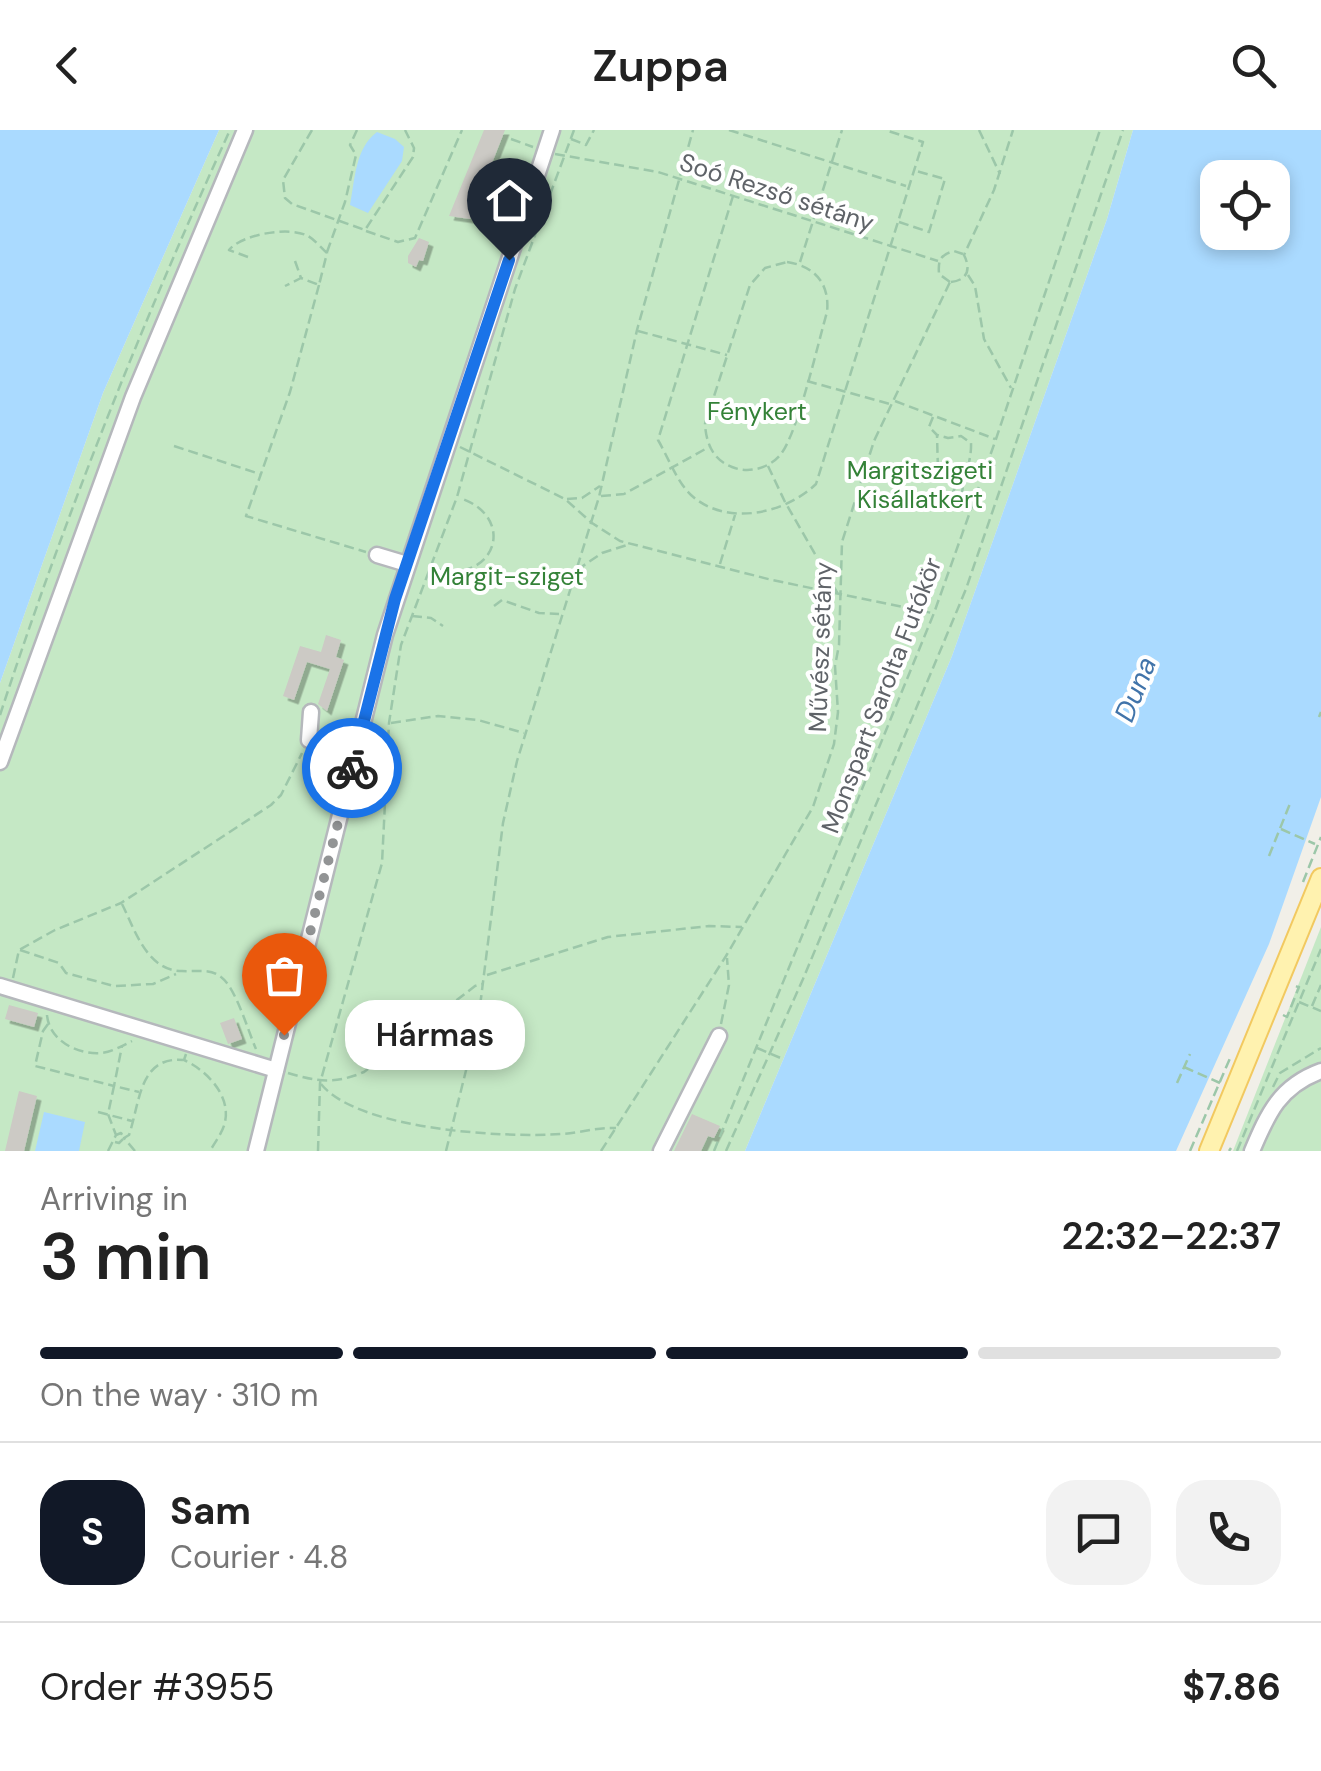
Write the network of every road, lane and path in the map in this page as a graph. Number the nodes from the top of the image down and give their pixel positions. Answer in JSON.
{"nodes":[{"id":1,"x":230,"y":130,"type":"edge"},
{"id":2,"x":244,"y":130,"type":"edge"},
{"id":3,"x":312,"y":130,"type":"edge"},
{"id":4,"x":357,"y":130,"type":"edge"},
{"id":5,"x":405,"y":130,"type":"edge"},
{"id":6,"x":462,"y":130,"type":"edge"},
{"id":7,"x":552,"y":130,"type":"edge"},
{"id":8,"x":574,"y":130,"type":"edge"},
{"id":9,"x":594,"y":130,"type":"edge"},
{"id":10,"x":693,"y":130,"type":"edge"},
{"id":11,"x":729,"y":130,"type":"edge"},
{"id":12,"x":842,"y":130,"type":"edge"},
{"id":13,"x":885,"y":130,"type":"edge"},
{"id":14,"x":979,"y":130,"type":"edge"},
{"id":15,"x":1013,"y":130,"type":"edge"},
{"id":16,"x":1100,"y":130,"type":"edge"},
{"id":17,"x":1123,"y":130,"type":"edge"},
{"id":18,"x":570,"y":138,"type":"junction"},
{"id":19,"x":511,"y":139,"type":"dead end"},
{"id":20,"x":538,"y":148,"type":"junction"},
{"id":21,"x":562,"y":155,"type":"junction"},
{"id":22,"x":832,"y":163,"type":"junction"},
{"id":23,"x":914,"y":170,"type":"junction"},
{"id":24,"x":1000,"y":174,"type":"junction"},
{"id":25,"x":679,"y":178,"type":"junction"},
{"id":26,"x":908,"y":187,"type":"junction"},
{"id":27,"x":732,"y":196,"type":"junction"},
{"id":28,"x":338,"y":220,"type":"junction"},
{"id":29,"x":897,"y":221,"type":"junction"},
{"id":30,"x":812,"y":222,"type":"junction"},
{"id":31,"x":365,"y":230,"type":"junction"},
{"id":32,"x":890,"y":247,"type":"junction"},
{"id":33,"x":327,"y":254,"type":"junction"},
{"id":34,"x":964,"y":255,"type":"junction"},
{"id":35,"x":248,"y":257,"type":"dead end"},
{"id":36,"x":295,"y":261,"type":"dead end"},
{"id":37,"x":938,"y":262,"type":"junction"},
{"id":38,"x":799,"y":263,"type":"junction"},
{"id":39,"x":967,"y":274,"type":"junction"},
{"id":40,"x":300,"y":278,"type":"junction"},
{"id":41,"x":950,"y":282,"type":"junction"},
{"id":42,"x":319,"y":284,"type":"junction"},
{"id":43,"x":285,"y":286,"type":"dead end"},
{"id":44,"x":637,"y":330,"type":"junction"},
{"id":45,"x":688,"y":344,"type":"junction"},
{"id":46,"x":727,"y":356,"type":"junction"},
{"id":47,"x":807,"y":381,"type":"junction"},
{"id":48,"x":1012,"y":390,"type":"junction"},
{"id":49,"x":845,"y":393,"type":"junction"},
{"id":50,"x":893,"y":403,"type":"junction"},
{"id":51,"x":933,"y":417,"type":"junction"},
{"id":52,"x":937,"y":435,"type":"junction"},
{"id":53,"x":996,"y":439,"type":"junction"},
{"id":54,"x":174,"y":446,"type":"dead end"},
{"id":55,"x":709,"y":448,"type":"junction"},
{"id":56,"x":471,"y":452,"type":"junction"},
{"id":57,"x":673,"y":466,"type":"junction"},
{"id":58,"x":768,"y":466,"type":"junction"},
{"id":59,"x":261,"y":475,"type":"junction"},
{"id":60,"x":962,"y":480,"type":"junction"},
{"id":61,"x":602,"y":484,"type":"junction"},
{"id":62,"x":457,"y":497,"type":"junction"},
{"id":63,"x":599,"y":497,"type":"junction"},
{"id":64,"x":565,"y":499,"type":"junction"},
{"id":65,"x":785,"y":502,"type":"junction"},
{"id":66,"x":736,"y":513,"type":"junction"},
{"id":67,"x":592,"y":523,"type":"junction"},
{"id":68,"x":632,"y":544,"type":"junction"},
{"id":69,"x":376,"y":556,"type":"joint"},
{"id":70,"x":408,"y":564,"type":"junction"},
{"id":71,"x":432,"y":567,"type":"junction"},
{"id":72,"x":719,"y":567,"type":"junction"},
{"id":73,"x":576,"y":571,"type":"junction"},
{"id":74,"x":415,"y":585,"type":"dead end"},
{"id":75,"x":422,"y":589,"type":"junction"},
{"id":76,"x":839,"y":595,"type":"junction"},
{"id":77,"x":494,"y":606,"type":"dead end"},
{"id":78,"x":934,"y":613,"type":"junction"},
{"id":79,"x":561,"y":614,"type":"junction"},
{"id":80,"x":410,"y":616,"type":"junction"},
{"id":81,"x":442,"y":626,"type":"dead end"},
{"id":82,"x":310,"y":712,"type":"dead end"},
{"id":83,"x":0,"y":715,"type":"edge"},
{"id":84,"x":389,"y":723,"type":"junction"},
{"id":85,"x":524,"y":733,"type":"junction"},
{"id":86,"x":310,"y":740,"type":"junction"},
{"id":87,"x":355,"y":755,"type":"junction"},
{"id":88,"x":0,"y":762,"type":"edge"},
{"id":89,"x":1291,"y":801,"type":"dead end"},
{"id":90,"x":1280,"y":828,"type":"junction"},
{"id":91,"x":1321,"y":837,"type":"edge"},
{"id":92,"x":1318,"y":845,"type":"junction"},
{"id":93,"x":1269,"y":856,"type":"dead end"},
{"id":94,"x":1321,"y":878,"type":"edge"},
{"id":95,"x":1297,"y":896,"type":"dead end"},
{"id":96,"x":121,"y":903,"type":"junction"},
{"id":97,"x":744,"y":927,"type":"junction"},
{"id":98,"x":1321,"y":949,"type":"edge"},
{"id":99,"x":19,"y":950,"type":"junction"},
{"id":100,"x":726,"y":956,"type":"junction"},
{"id":101,"x":178,"y":972,"type":"junction"},
{"id":102,"x":486,"y":975,"type":"junction"},
{"id":103,"x":484,"y":984,"type":"junction"},
{"id":104,"x":1321,"y":984,"type":"edge"},
{"id":105,"x":5,"y":988,"type":"edge"},
{"id":106,"x":1298,"y":992,"type":"dead end"},
{"id":107,"x":49,"y":999,"type":"junction"},
{"id":108,"x":1297,"y":1001,"type":"junction"},
{"id":109,"x":1311,"y":1007,"type":"junction"},
{"id":110,"x":1289,"y":1012,"type":"dead end"},
{"id":111,"x":1321,"y":1012,"type":"edge"},
{"id":112,"x":48,"y":1024,"type":"junction"},
{"id":113,"x":146,"y":1029,"type":"junction"},
{"id":114,"x":718,"y":1036,"type":"joint"},
{"id":115,"x":190,"y":1043,"type":"junction"},
{"id":116,"x":122,"y":1046,"type":"junction"},
{"id":117,"x":757,"y":1048,"type":"junction"},
{"id":118,"x":1234,"y":1051,"type":"dead end"},
{"id":119,"x":770,"y":1054,"type":"junction"},
{"id":120,"x":1190,"y":1054,"type":"dead end"},
{"id":121,"x":783,"y":1059,"type":"dead end"},
{"id":122,"x":184,"y":1060,"type":"junction"},
{"id":123,"x":269,"y":1068,"type":"junction"},
{"id":124,"x":1184,"y":1068,"type":"junction"},
{"id":125,"x":1321,"y":1071,"type":"edge"},
{"id":126,"x":1268,"y":1077,"type":"junction"},
{"id":127,"x":320,"y":1083,"type":"junction"},
{"id":128,"x":1178,"y":1083,"type":"dead end"},
{"id":129,"x":1220,"y":1083,"type":"junction"},
{"id":130,"x":1275,"y":1083,"type":"dead end"},
{"id":131,"x":114,"y":1086,"type":"junction"},
{"id":132,"x":141,"y":1093,"type":"junction"},
{"id":133,"x":98,"y":1112,"type":"dead end"},
{"id":134,"x":108,"y":1114,"type":"junction"},
{"id":135,"x":134,"y":1121,"type":"junction"},
{"id":136,"x":616,"y":1128,"type":"junction"},
{"id":137,"x":451,"y":1130,"type":"junction"},
{"id":138,"x":116,"y":1135,"type":"junction"},
{"id":139,"x":124,"y":1138,"type":"junction"},
{"id":140,"x":114,"y":1142,"type":"junction"},
{"id":141,"x":108,"y":1151,"type":"edge"},
{"id":142,"x":135,"y":1151,"type":"edge"},
{"id":143,"x":210,"y":1151,"type":"edge"},
{"id":144,"x":256,"y":1151,"type":"edge"},
{"id":145,"x":318,"y":1151,"type":"edge"},
{"id":146,"x":446,"y":1151,"type":"edge"},
{"id":147,"x":600,"y":1151,"type":"edge"},
{"id":148,"x":662,"y":1151,"type":"edge"},
{"id":149,"x":714,"y":1151,"type":"edge"},
{"id":150,"x":726,"y":1151,"type":"edge"},
{"id":151,"x":1190,"y":1151,"type":"edge"},
{"id":152,"x":1209,"y":1151,"type":"edge"},
{"id":153,"x":1237,"y":1151,"type":"edge"},
{"id":154,"x":1252,"y":1151,"type":"edge"}],
"edges":[{"from":1,"to":83,"type":"path"},
{"from":2,"to":88,"type":"street"},
{"from":3,"to":28,"type":"path"},
{"from":4,"to":28,"type":"path"},
{"from":5,"to":31,"type":"path"},
{"from":6,"to":31,"type":"path"},
{"from":7,"to":20,"type":"street"},
{"from":8,"to":18,"type":"path"},
{"from":9,"to":18,"type":"path"},
{"from":10,"to":25,"type":"path"},
{"from":11,"to":22,"type":"path"},
{"from":12,"to":22,"type":"path"},
{"from":13,"to":23,"type":"path"},
{"from":14,"to":24,"type":"path"},
{"from":15,"to":24,"type":"path"},
{"from":16,"to":48,"type":"path","name":"Monspart Sarolta Futókör"},
{"from":17,"to":119,"type":"path"},
{"from":18,"to":21,"type":"path"},
{"from":19,"to":20,"type":"path","name":"Soó Rezső sétány"},
{"from":20,"to":21,"type":"path","name":"Soó Rezső sétány"},
{"from":20,"to":70,"type":"street"},
{"from":21,"to":25,"type":"path","name":"Soó Rezső sétány"},
{"from":21,"to":56,"type":"path"},
{"from":22,"to":26,"type":"path"},
{"from":22,"to":30,"type":"path"},
{"from":23,"to":26,"type":"path"},
{"from":23,"to":29,"type":"path"},
{"from":24,"to":34,"type":"path"},
{"from":25,"to":27,"type":"path","name":"Soó Rezső sétány"},
{"from":25,"to":44,"type":"path"},
{"from":26,"to":29,"type":"path"},
{"from":27,"to":30,"type":"path","name":"Soó Rezső sétány"},
{"from":27,"to":45,"type":"path"},
{"from":28,"to":31,"type":"path"},
{"from":28,"to":33,"type":"path"},
{"from":29,"to":32,"type":"path"},
{"from":30,"to":32,"type":"path","name":"Soó Rezső sétány"},
{"from":30,"to":38,"type":"path"},
{"from":32,"to":37,"type":"path","name":"Soó Rezső sétány"},
{"from":32,"to":49,"type":"path"},
{"from":33,"to":35,"type":"path"},
{"from":33,"to":42,"type":"path"},
{"from":34,"to":37,"type":"path"},
{"from":34,"to":39,"type":"path"},
{"from":36,"to":40,"type":"path"},
{"from":37,"to":41,"type":"path"},
{"from":38,"to":46,"type":"path"},
{"from":38,"to":47,"type":"path"},
{"from":39,"to":41,"type":"path"},
{"from":39,"to":48,"type":"path"},
{"from":40,"to":42,"type":"path"},
{"from":40,"to":43,"type":"path"},
{"from":41,"to":50,"type":"path","name":"Művész sétány"},
{"from":42,"to":59,"type":"path"},
{"from":44,"to":45,"type":"path"},
{"from":44,"to":61,"type":"path"},
{"from":45,"to":46,"type":"path"},
{"from":45,"to":57,"type":"path"},
{"from":46,"to":55,"type":"path"},
{"from":47,"to":49,"type":"path"},
{"from":47,"to":58,"type":"path"},
{"from":48,"to":53,"type":"path","name":"Monspart Sarolta Futókör"},
{"from":49,"to":50,"type":"path"},
{"from":49,"to":65,"type":"path"},
{"from":50,"to":51,"type":"path"},
{"from":50,"to":76,"type":"path","name":"Művész sétány"},
{"from":51,"to":52,"type":"path"},
{"from":51,"to":53,"type":"path"},
{"from":52,"to":60,"type":"path"},
{"from":52,"to":60,"type":"path"},
{"from":53,"to":78,"type":"path","name":"Monspart Sarolta Futókör"},
{"from":54,"to":59,"type":"path"},
{"from":55,"to":57,"type":"path"},
{"from":55,"to":58,"type":"path"},
{"from":56,"to":62,"type":"path"},
{"from":56,"to":64,"type":"path"},
{"from":57,"to":63,"type":"path"},
{"from":57,"to":66,"type":"path"},
{"from":58,"to":65,"type":"path"},
{"from":59,"to":69,"type":"path"},
{"from":60,"to":60,"type":"path"},
{"from":61,"to":63,"type":"path"},
{"from":61,"to":64,"type":"path"},
{"from":62,"to":71,"type":"path"},
{"from":62,"to":71,"type":"path"},
{"from":63,"to":67,"type":"path"},
{"from":64,"to":67,"type":"path"},
{"from":65,"to":66,"type":"path"},
{"from":65,"to":76,"type":"path"},
{"from":66,"to":72,"type":"path"},
{"from":67,"to":68,"type":"path"},
{"from":67,"to":73,"type":"path"},
{"from":68,"to":72,"type":"path"},
{"from":68,"to":73,"type":"path"},
{"from":69,"to":70,"type":"street"},
{"from":70,"to":87,"type":"street"},
{"from":71,"to":75,"type":"path"},
{"from":72,"to":76,"type":"path"},
{"from":73,"to":79,"type":"path"},
{"from":74,"to":75,"type":"path"},
{"from":75,"to":80,"type":"path"},
{"from":76,"to":78,"type":"path"},
{"from":76,"to":97,"type":"path","name":"Művész sétány"},
{"from":77,"to":79,"type":"path"},
{"from":78,"to":117,"type":"path","name":"Monspart Sarolta Futókör"},
{"from":79,"to":85,"type":"path"},
{"from":80,"to":81,"type":"path"},
{"from":80,"to":84,"type":"path"},
{"from":82,"to":86,"type":"street"},
{"from":84,"to":85,"type":"path"},
{"from":84,"to":127,"type":"path"},
{"from":85,"to":102,"type":"path"},
{"from":86,"to":87,"type":"street"},
{"from":86,"to":96,"type":"path"},
{"from":87,"to":123,"type":"street"},
{"from":89,"to":90,"type":"path"},
{"from":90,"to":92,"type":"path"},
{"from":90,"to":93,"type":"path"},
{"from":91,"to":92,"type":"path"},
{"from":92,"to":95,"type":"path"},
{"from":94,"to":152,"type":"main road"},
{"from":96,"to":99,"type":"path"},
{"from":96,"to":101,"type":"path"},
{"from":97,"to":100,"type":"path","name":"Művész sétány"},
{"from":97,"to":102,"type":"path"},
{"from":98,"to":108,"type":"path"},
{"from":99,"to":101,"type":"path"},
{"from":99,"to":105,"type":"path"},
{"from":100,"to":114,"type":"path"},
{"from":100,"to":136,"type":"path","name":"Művész sétány"},
{"from":101,"to":123,"type":"path"},
{"from":102,"to":103,"type":"path"},
{"from":103,"to":127,"type":"path"},
{"from":103,"to":137,"type":"path"},
{"from":104,"to":109,"type":"path"},
{"from":105,"to":107,"type":"street"},
{"from":106,"to":108,"type":"path"},
{"from":107,"to":112,"type":"path"},
{"from":107,"to":113,"type":"street"},
{"from":108,"to":109,"type":"path"},
{"from":108,"to":110,"type":"path"},
{"from":108,"to":126,"type":"path"},
{"from":109,"to":111,"type":"path"},
{"from":112,"to":116,"type":"path"},
{"from":112,"to":131,"type":"path"},
{"from":113,"to":115,"type":"street"},
{"from":113,"to":116,"type":"path"},
{"from":114,"to":148,"type":"street"},
{"from":115,"to":122,"type":"path"},
{"from":115,"to":123,"type":"street"},
{"from":116,"to":131,"type":"path"},
{"from":117,"to":119,"type":"path"},
{"from":117,"to":149,"type":"path","name":"Monspart Sarolta Futókör"},
{"from":118,"to":129,"type":"path"},
{"from":119,"to":121,"type":"path"},
{"from":119,"to":150,"type":"path"},
{"from":120,"to":124,"type":"path"},
{"from":122,"to":132,"type":"path"},
{"from":122,"to":143,"type":"path"},
{"from":123,"to":127,"type":"path"},
{"from":123,"to":144,"type":"street"},
{"from":124,"to":128,"type":"path"},
{"from":124,"to":129,"type":"path"},
{"from":125,"to":154,"type":"street"},
{"from":126,"to":130,"type":"path"},
{"from":126,"to":153,"type":"path"},
{"from":127,"to":137,"type":"path"},
{"from":127,"to":145,"type":"path"},
{"from":129,"to":151,"type":"path"},
{"from":131,"to":132,"type":"path"},
{"from":131,"to":134,"type":"path"},
{"from":132,"to":135,"type":"path"},
{"from":133,"to":134,"type":"path"},
{"from":134,"to":135,"type":"path"},
{"from":134,"to":138,"type":"path"},
{"from":135,"to":139,"type":"path"},
{"from":136,"to":137,"type":"path"},
{"from":136,"to":147,"type":"path","name":"Művész sétány"},
{"from":137,"to":146,"type":"path"},
{"from":138,"to":139,"type":"path"},
{"from":138,"to":140,"type":"path"},
{"from":139,"to":140,"type":"path"},
{"from":139,"to":142,"type":"path"},
{"from":140,"to":141,"type":"path"}]}
